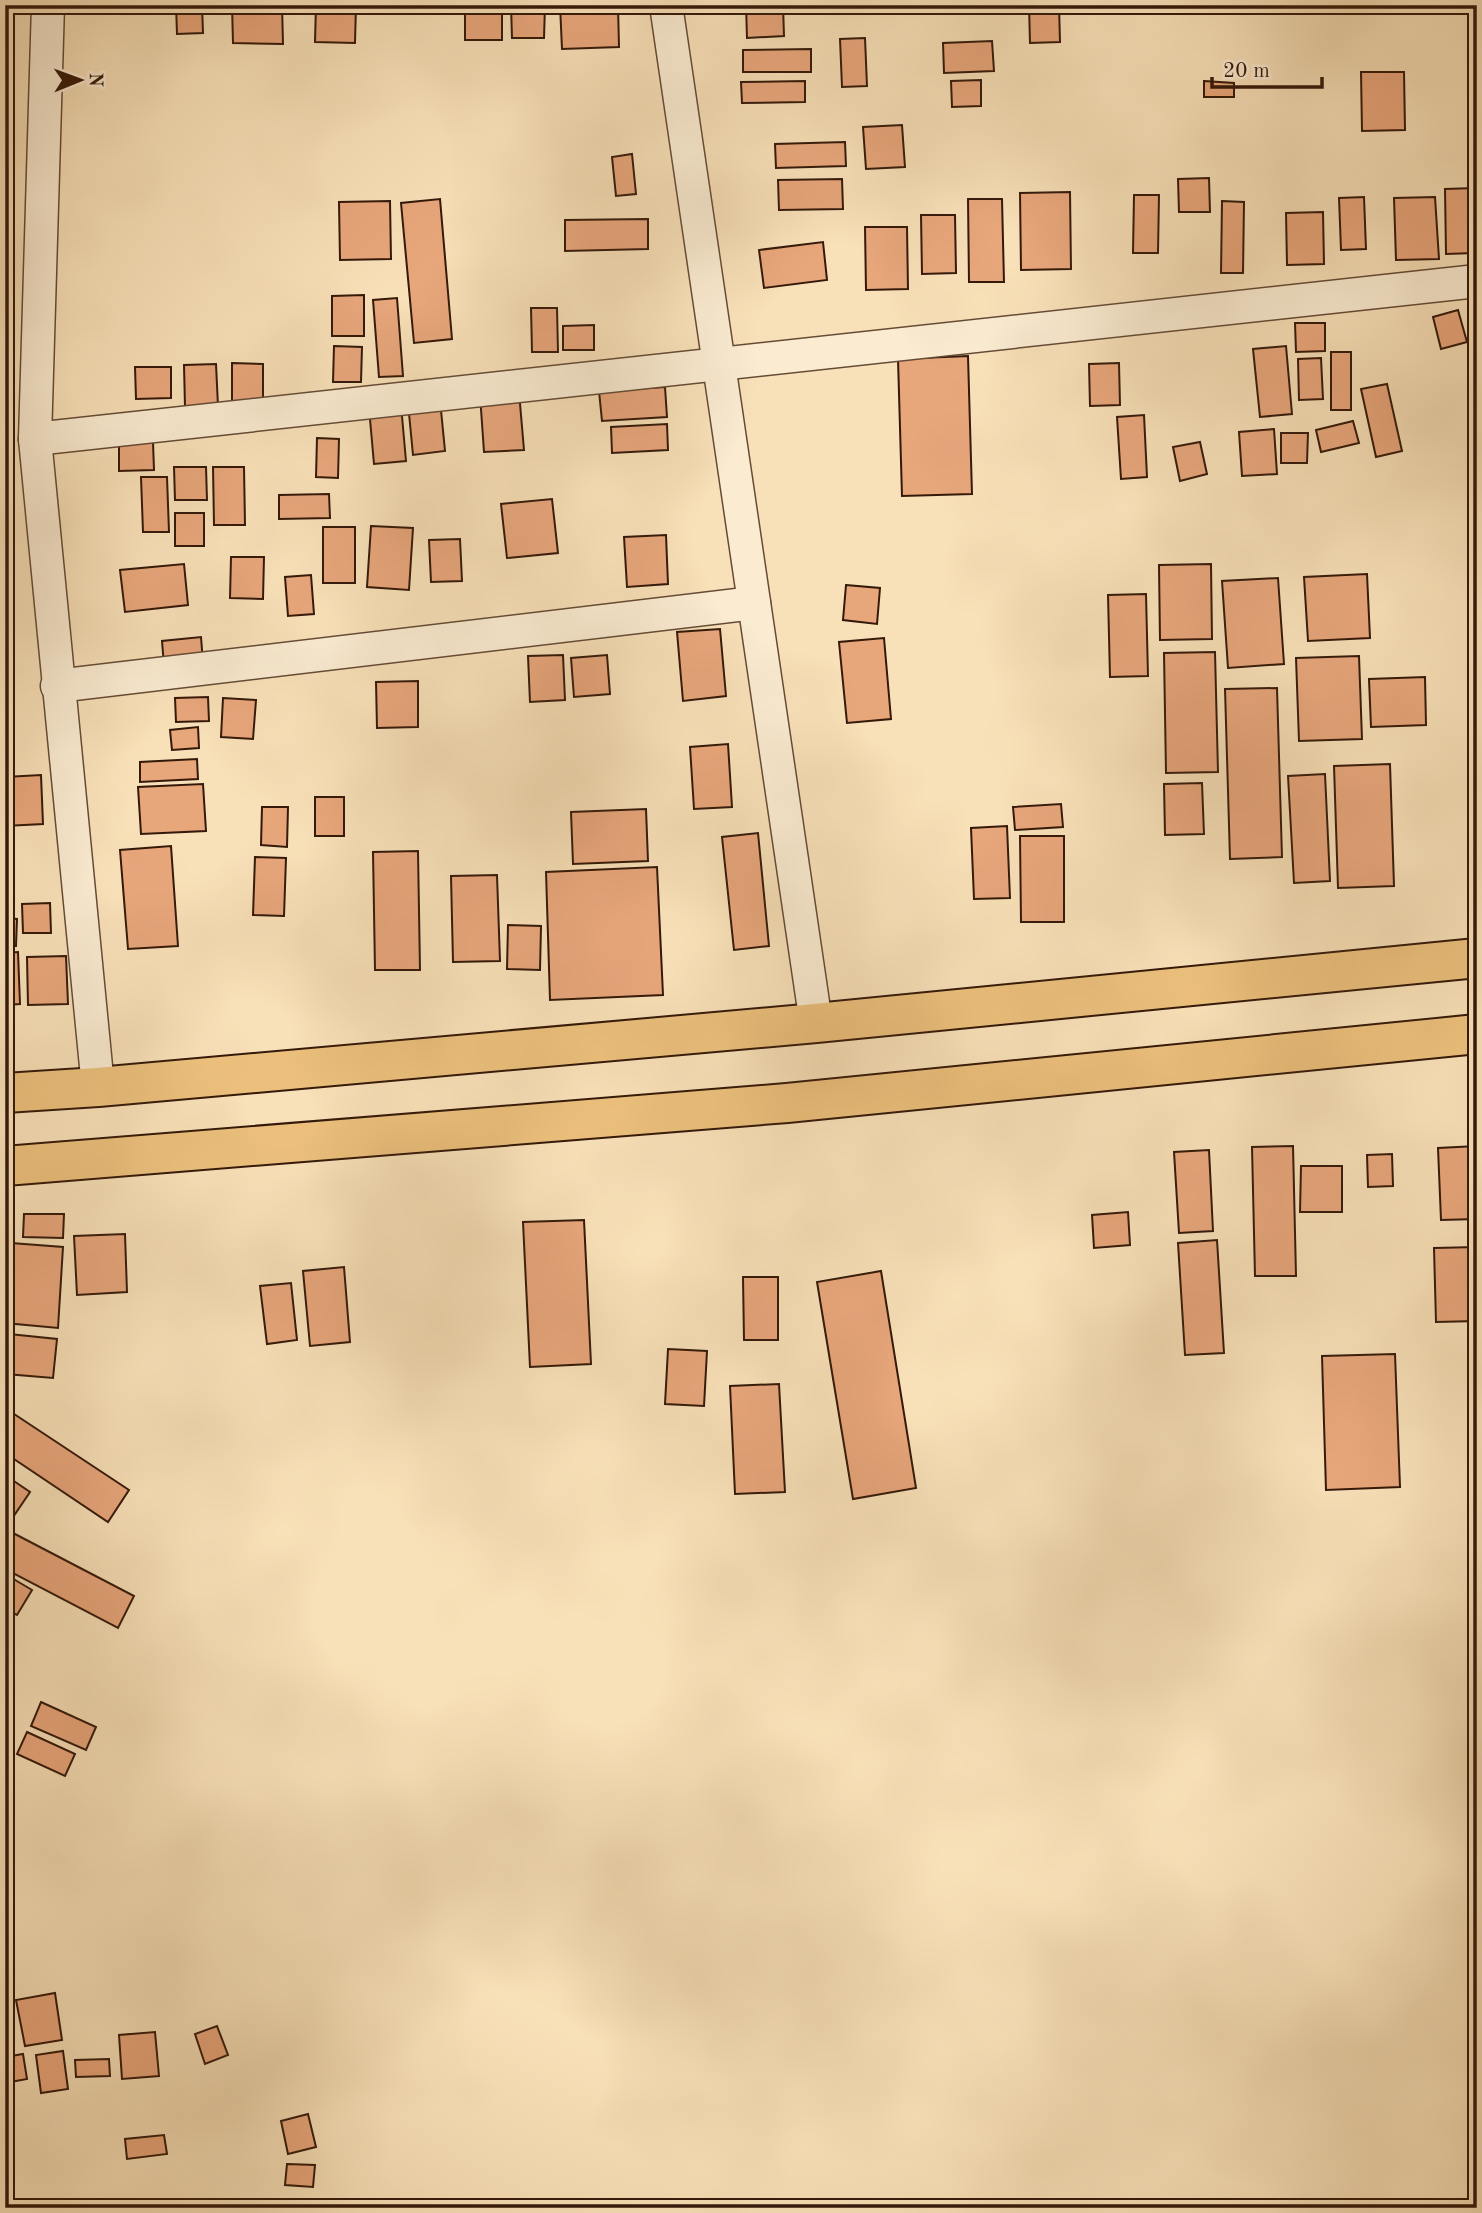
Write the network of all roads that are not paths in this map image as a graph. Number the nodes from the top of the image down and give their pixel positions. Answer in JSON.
{"nodes":[{"id":1,"x":48,"y":5,"type":"edge"},
{"id":2,"x":666,"y":5,"type":"edge"},
{"id":3,"x":1477,"y":281,"type":"edge"},
{"id":4,"x":718,"y":364,"type":"junction"},
{"id":5,"x":35,"y":439,"type":"junction"},
{"id":6,"x":754,"y":603,"type":"junction"},
{"id":7,"x":57,"y":687,"type":"junction"},
{"id":8,"x":1477,"y":958,"type":"edge"},
{"id":9,"x":816,"y":1023,"type":"junction"},
{"id":10,"x":1477,"y":1034,"type":"edge"},
{"id":11,"x":98,"y":1087,"type":"junction"},
{"id":12,"x":5,"y":1093,"type":"edge"},
{"id":13,"x":10,"y":1174,"type":"edge"}],
"edges":[{"from":1,"to":5,"type":"street"},
{"from":2,"to":4,"type":"street"},
{"from":3,"to":4,"type":"street"},
{"from":4,"to":5,"type":"street"},
{"from":4,"to":6,"type":"street"},
{"from":5,"to":7,"type":"street"},
{"from":6,"to":7,"type":"street"},
{"from":6,"to":9,"type":"street"},
{"from":7,"to":11,"type":"street"},
{"from":8,"to":9,"type":"highway"},
{"from":9,"to":11,"type":"highway"},
{"from":10,"to":13,"type":"highway"},
{"from":11,"to":12,"type":"highway"}]}
